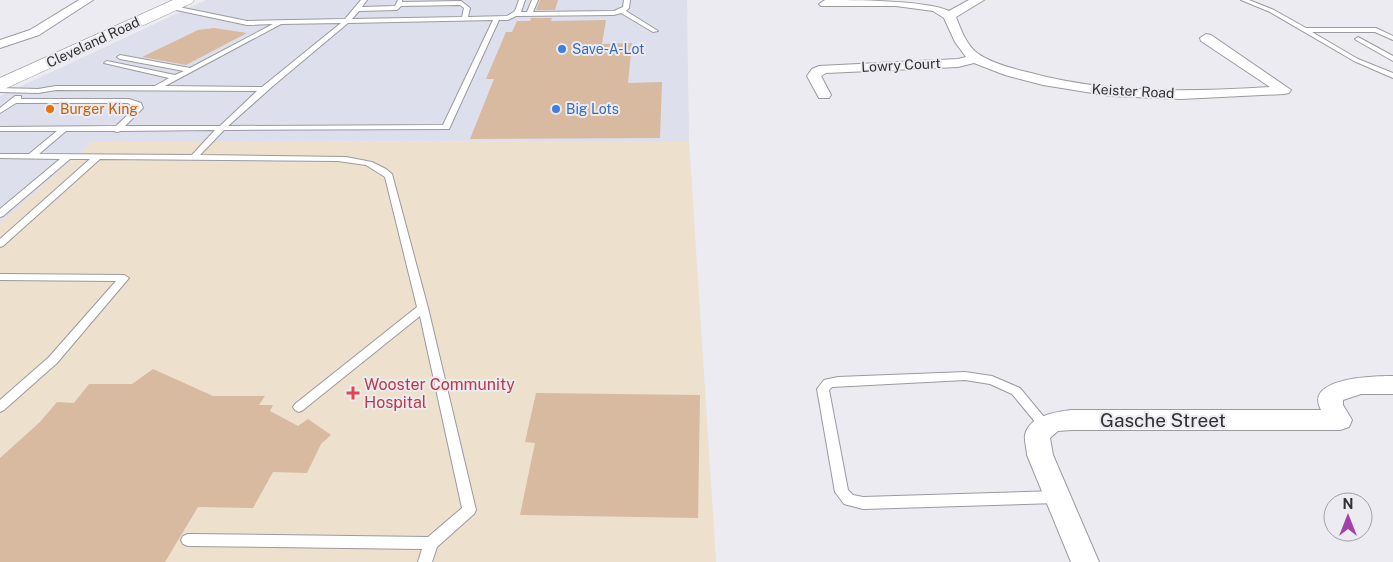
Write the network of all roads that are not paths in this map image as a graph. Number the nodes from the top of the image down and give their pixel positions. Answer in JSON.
{"nodes":[{"id":1,"x":87,"y":0,"type":"edge"},
{"id":2,"x":186,"y":0,"type":"edge"},
{"id":3,"x":364,"y":0,"type":"edge"},
{"id":4,"x":522,"y":0,"type":"edge"},
{"id":5,"x":535,"y":0,"type":"edge"},
{"id":6,"x":626,"y":0,"type":"edge"},
{"id":7,"x":978,"y":0,"type":"edge"},
{"id":8,"x":1244,"y":0,"type":"edge"},
{"id":9,"x":825,"y":4,"type":"dead end"},
{"id":10,"x":398,"y":5,"type":"edge"},
{"id":11,"x":169,"y":8,"type":"junction"},
{"id":12,"x":358,"y":9,"type":"junction"},
{"id":13,"x":622,"y":11,"type":"junction"},
{"id":14,"x":466,"y":12,"type":"junction"},
{"id":15,"x":514,"y":14,"type":"junction"},
{"id":16,"x":529,"y":14,"type":"junction"},
{"id":17,"x":949,"y":16,"type":"junction"},
{"id":18,"x":497,"y":18,"type":"junction"},
{"id":19,"x":346,"y":21,"type":"junction"},
{"id":20,"x":281,"y":22,"type":"junction"},
{"id":21,"x":1305,"y":30,"type":"junction"},
{"id":22,"x":655,"y":31,"type":"dead end"},
{"id":23,"x":1206,"y":38,"type":"dead end"},
{"id":24,"x":1393,"y":38,"type":"edge"},
{"id":25,"x":1358,"y":40,"type":"dead end"},
{"id":26,"x":0,"y":44,"type":"edge"},
{"id":27,"x":977,"y":58,"type":"junction"},
{"id":28,"x":1393,"y":59,"type":"edge"},
{"id":29,"x":188,"y":72,"type":"junction"},
{"id":30,"x":1393,"y":76,"type":"edge"},
{"id":31,"x":177,"y":78,"type":"junction"},
{"id":32,"x":1,"y":87,"type":"edge"},
{"id":33,"x":56,"y":88,"type":"junction"},
{"id":34,"x":157,"y":88,"type":"junction"},
{"id":35,"x":264,"y":89,"type":"junction"},
{"id":36,"x":38,"y":91,"type":"junction"},
{"id":37,"x":824,"y":94,"type":"dead end"},
{"id":38,"x":14,"y":101,"type":"junction"},
{"id":39,"x":0,"y":111,"type":"edge"},
{"id":40,"x":219,"y":128,"type":"junction"},
{"id":41,"x":0,"y":129,"type":"edge"},
{"id":42,"x":64,"y":130,"type":"junction"},
{"id":43,"x":117,"y":130,"type":"junction"},
{"id":44,"x":0,"y":156,"type":"edge"},
{"id":45,"x":30,"y":156,"type":"junction"},
{"id":46,"x":67,"y":157,"type":"junction"},
{"id":47,"x":97,"y":157,"type":"junction"},
{"id":48,"x":194,"y":157,"type":"junction"},
{"id":49,"x":0,"y":214,"type":"edge"},
{"id":50,"x":0,"y":244,"type":"edge"},
{"id":51,"x":0,"y":277,"type":"edge"},
{"id":52,"x":423,"y":308,"type":"junction"},
{"id":53,"x":1393,"y":385,"type":"edge"},
{"id":54,"x":0,"y":407,"type":"edge"},
{"id":55,"x":299,"y":407,"type":"dead end"},
{"id":56,"x":1045,"y":426,"type":"junction"},
{"id":57,"x":1058,"y":497,"type":"junction"},
{"id":58,"x":188,"y":540,"type":"dead end"},
{"id":59,"x":431,"y":543,"type":"junction"},
{"id":60,"x":425,"y":562,"type":"edge"},
{"id":61,"x":1085,"y":562,"type":"edge"}],
"edges":[{"from":1,"to":26,"type":"street"},
{"from":2,"to":11,"type":"main road","name":"Cleveland Road"},
{"from":3,"to":12,"type":"lane"},
{"from":4,"to":15,"type":"lane"},
{"from":5,"to":16,"type":"lane"},
{"from":6,"to":13,"type":"lane"},
{"from":7,"to":17,"type":"street"},
{"from":8,"to":21,"type":"lane"},
{"from":9,"to":17,"type":"street"},
{"from":10,"to":12,"type":"lane"},
{"from":10,"to":14,"type":"lane"},
{"from":11,"to":20,"type":"lane"},
{"from":11,"to":32,"type":"main road","name":"Cleveland Road"},
{"from":12,"to":19,"type":"lane"},
{"from":13,"to":16,"type":"lane"},
{"from":13,"to":22,"type":"lane"},
{"from":14,"to":18,"type":"lane"},
{"from":14,"to":19,"type":"lane"},
{"from":15,"to":16,"type":"lane"},
{"from":15,"to":18,"type":"lane"},
{"from":17,"to":27,"type":"street","name":"Keister Road"},
{"from":18,"to":40,"type":"lane"},
{"from":19,"to":20,"type":"lane"},
{"from":19,"to":35,"type":"lane"},
{"from":20,"to":29,"type":"lane"},
{"from":21,"to":24,"type":"lane"},
{"from":21,"to":30,"type":"lane"},
{"from":23,"to":27,"type":"street","name":"Keister Road"},
{"from":25,"to":28,"type":"lane"},
{"from":27,"to":37,"type":"street","name":"Lowry Court"},
{"from":29,"to":31,"type":"lane"},
{"from":29,"to":31,"type":"lane"},
{"from":31,"to":34,"type":"lane"},
{"from":32,"to":33,"type":"lane"},
{"from":32,"to":36,"type":"lane"},
{"from":33,"to":34,"type":"lane"},
{"from":33,"to":36,"type":"lane"},
{"from":34,"to":35,"type":"lane"},
{"from":35,"to":40,"type":"lane"},
{"from":36,"to":38,"type":"lane"},
{"from":38,"to":39,"type":"lane"},
{"from":38,"to":43,"type":"lane"},
{"from":40,"to":43,"type":"lane"},
{"from":40,"to":48,"type":"lane"},
{"from":41,"to":42,"type":"lane"},
{"from":42,"to":43,"type":"lane"},
{"from":42,"to":45,"type":"lane"},
{"from":44,"to":45,"type":"lane"},
{"from":45,"to":46,"type":"lane"},
{"from":46,"to":47,"type":"lane"},
{"from":46,"to":49,"type":"lane"},
{"from":47,"to":48,"type":"lane"},
{"from":47,"to":50,"type":"lane"},
{"from":48,"to":52,"type":"lane"},
{"from":51,"to":54,"type":"lane"},
{"from":52,"to":55,"type":"lane"},
{"from":52,"to":59,"type":"lane"},
{"from":53,"to":56,"type":"street","name":"Gasche Street"},
{"from":56,"to":57,"type":"street"},
{"from":56,"to":57,"type":"lane"},
{"from":57,"to":61,"type":"street"},
{"from":58,"to":59,"type":"lane"},
{"from":59,"to":60,"type":"lane"}]}
